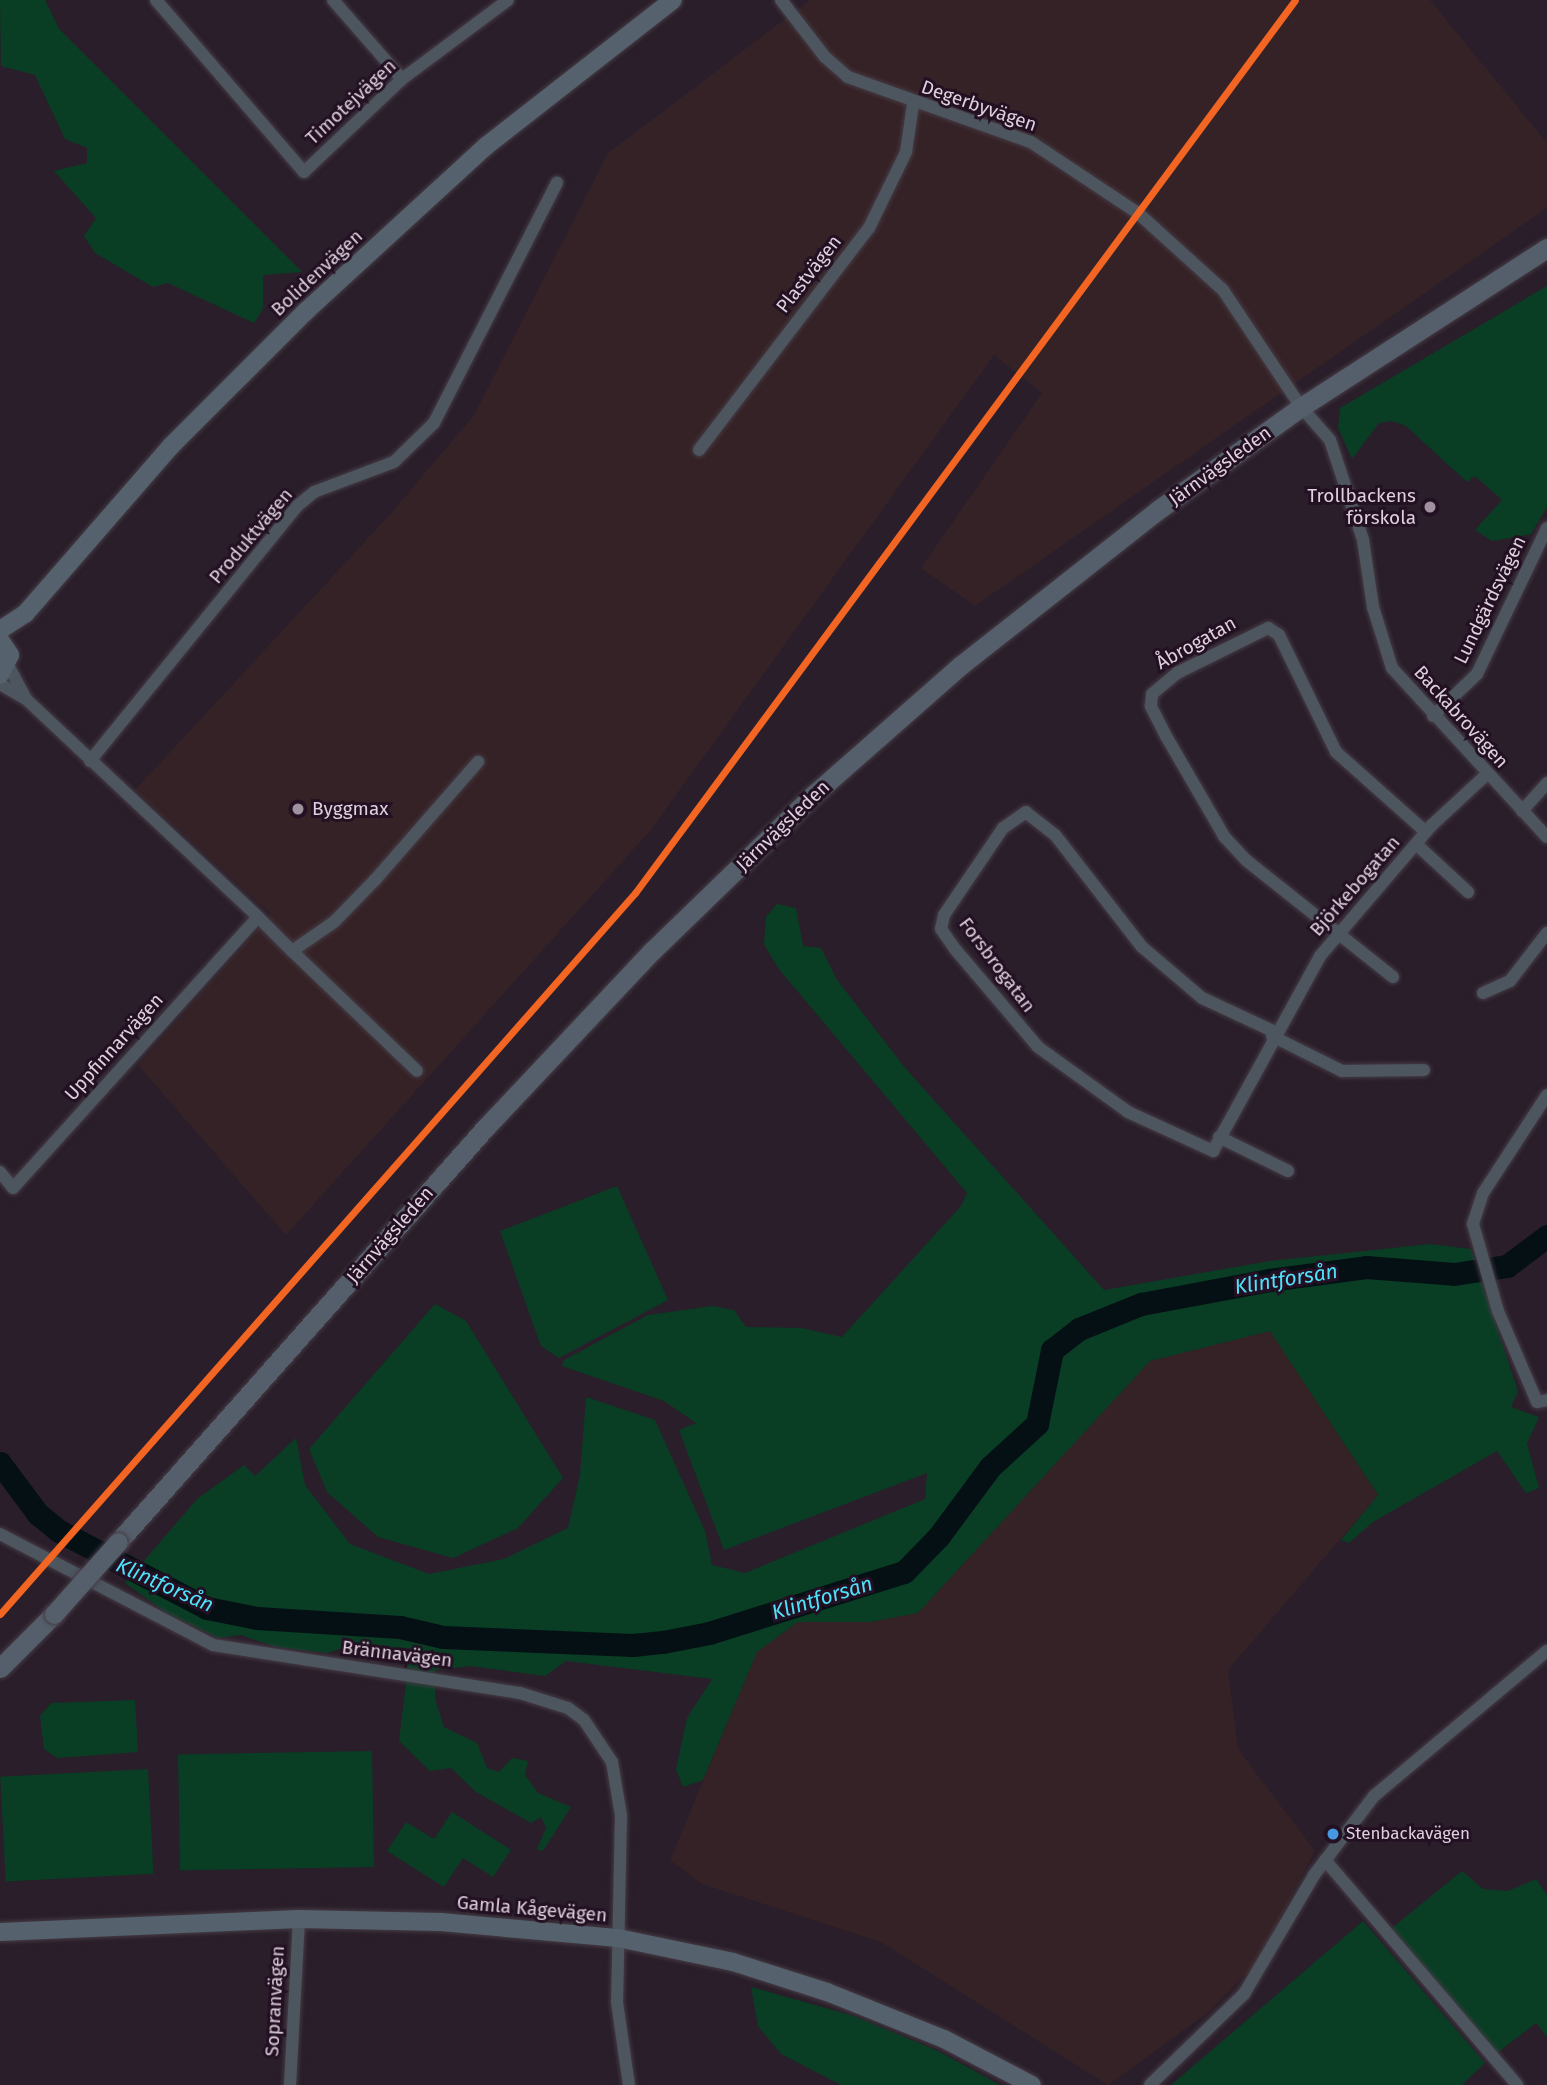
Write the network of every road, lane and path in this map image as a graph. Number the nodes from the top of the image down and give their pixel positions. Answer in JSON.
{"nodes":[{"id":1,"x":156,"y":0,"type":"edge"},
{"id":2,"x":333,"y":0,"type":"edge"},
{"id":3,"x":508,"y":0,"type":"edge"},
{"id":4,"x":673,"y":0,"type":"edge"},
{"id":5,"x":782,"y":0,"type":"edge"},
{"id":6,"x":402,"y":79,"type":"junction"},
{"id":7,"x":913,"y":104,"type":"junction"},
{"id":8,"x":557,"y":183,"type":"dead end"},
{"id":9,"x":1547,"y":248,"type":"edge"},
{"id":10,"x":1301,"y":407,"type":"junction"},
{"id":11,"x":699,"y":450,"type":"dead end"},
{"id":12,"x":1547,"y":528,"type":"edge"},
{"id":13,"x":25,"y":614,"type":"junction"},
{"id":14,"x":0,"y":630,"type":"edge"},
{"id":15,"x":4,"y":658,"type":"edge"},
{"id":16,"x":0,"y":684,"type":"edge"},
{"id":17,"x":26,"y":699,"type":"junction"},
{"id":18,"x":1433,"y":716,"type":"junction"},
{"id":19,"x":90,"y":761,"type":"junction"},
{"id":20,"x":478,"y":762,"type":"dead end"},
{"id":21,"x":1486,"y":775,"type":"junction"},
{"id":22,"x":1547,"y":783,"type":"edge"},
{"id":23,"x":1522,"y":811,"type":"junction"},
{"id":24,"x":1426,"y":832,"type":"junction"},
{"id":25,"x":1547,"y":837,"type":"edge"},
{"id":26,"x":1416,"y":844,"type":"junction"},
{"id":27,"x":1468,"y":892,"type":"dead end"},
{"id":28,"x":258,"y":917,"type":"junction"},
{"id":29,"x":1547,"y":933,"type":"edge"},
{"id":30,"x":1338,"y":934,"type":"junction"},
{"id":31,"x":292,"y":951,"type":"junction"},
{"id":32,"x":1393,"y":977,"type":"dead end"},
{"id":33,"x":1483,"y":993,"type":"dead end"},
{"id":34,"x":1273,"y":1034,"type":"junction"},
{"id":35,"x":1424,"y":1070,"type":"dead end"},
{"id":36,"x":416,"y":1071,"type":"dead end"},
{"id":37,"x":1547,"y":1095,"type":"edge"},
{"id":38,"x":1219,"y":1137,"type":"junction"},
{"id":39,"x":1213,"y":1151,"type":"joint"},
{"id":40,"x":1288,"y":1171,"type":"dead end"},
{"id":41,"x":0,"y":1172,"type":"edge"},
{"id":42,"x":1547,"y":1400,"type":"edge"},
{"id":43,"x":0,"y":1534,"type":"edge"},
{"id":44,"x":1547,"y":1651,"type":"edge"},
{"id":45,"x":0,"y":1668,"type":"edge"},
{"id":46,"x":1325,"y":1860,"type":"junction"},
{"id":47,"x":299,"y":1919,"type":"junction"},
{"id":48,"x":0,"y":1932,"type":"edge"},
{"id":49,"x":618,"y":1938,"type":"junction"},
{"id":50,"x":290,"y":2085,"type":"edge"},
{"id":51,"x":629,"y":2085,"type":"edge"},
{"id":52,"x":1032,"y":2085,"type":"edge"},
{"id":53,"x":1150,"y":2085,"type":"edge"},
{"id":54,"x":1517,"y":2085,"type":"edge"}],
"edges":[{"from":1,"to":6,"type":"street","name":"Timotejvägen"},
{"from":2,"to":6,"type":"street"},
{"from":3,"to":6,"type":"street","name":"Timotejvägen"},
{"from":4,"to":13,"type":"street","name":"Bolidenvägen"},
{"from":5,"to":7,"type":"street","name":"Degerbyvägen"},
{"from":7,"to":10,"type":"street","name":"Degerbyvägen"},
{"from":7,"to":11,"type":"street","name":"Plastvägen"},
{"from":8,"to":19,"type":"street","name":"Produktvägen"},
{"from":9,"to":10,"type":"main road","name":"Järnvägsleden"},
{"from":10,"to":18,"type":"street","name":"Backabrovägen"},
{"from":10,"to":45,"type":"main road","name":"Järnvägsleden","bridge":true},
{"from":12,"to":18,"type":"street","name":"Lundgärdsvägen"},
{"from":13,"to":14,"type":"street","name":"Bolidenvägen"},
{"from":13,"to":15,"type":"street","name":"Bolidenvägen"},
{"from":15,"to":17,"type":"street"},
{"from":16,"to":17,"type":"street"},
{"from":17,"to":19,"type":"street"},
{"from":18,"to":21,"type":"street","name":"Backabrovägen"},
{"from":19,"to":28,"type":"street"},
{"from":20,"to":31,"type":"street"},
{"from":21,"to":23,"type":"street","name":"Backabrovägen"},
{"from":21,"to":24,"type":"street","name":"Björkebogatan"},
{"from":22,"to":23,"type":"street"},
{"from":23,"to":25,"type":"street","name":"Backabrovägen"},
{"from":24,"to":26,"type":"street","name":"Björkebogatan"},
{"from":24,"to":30,"type":"street","name":"Åbrogatan"},
{"from":26,"to":27,"type":"street"},
{"from":26,"to":30,"type":"street","name":"Björkebogatan"},
{"from":28,"to":31,"type":"street"},
{"from":28,"to":41,"type":"street","name":"Uppfinnarvägen"},
{"from":29,"to":33,"type":"street"},
{"from":30,"to":32,"type":"street"},
{"from":30,"to":34,"type":"street","name":"Björkebogatan"},
{"from":31,"to":36,"type":"street"},
{"from":34,"to":35,"type":"street"},
{"from":34,"to":38,"type":"street","name":"Björkebogatan"},
{"from":34,"to":39,"type":"street","name":"Forsbrogatan"},
{"from":37,"to":42,"type":"street"},
{"from":38,"to":39,"type":"street","name":"Björkebogatan"},
{"from":38,"to":40,"type":"street"},
{"from":43,"to":49,"type":"street","name":"Brännavägen"},
{"from":44,"to":46,"type":"street"},
{"from":46,"to":53,"type":"street"},
{"from":46,"to":54,"type":"street"},
{"from":47,"to":48,"type":"street","name":"Gamla Kågevägen"},
{"from":47,"to":49,"type":"street","name":"Gamla Kågevägen"},
{"from":47,"to":50,"type":"street","name":"Sopranvägen"},
{"from":49,"to":51,"type":"street","name":"Brännavägen"},
{"from":49,"to":52,"type":"street","name":"Gamla Kågevägen"}]}
